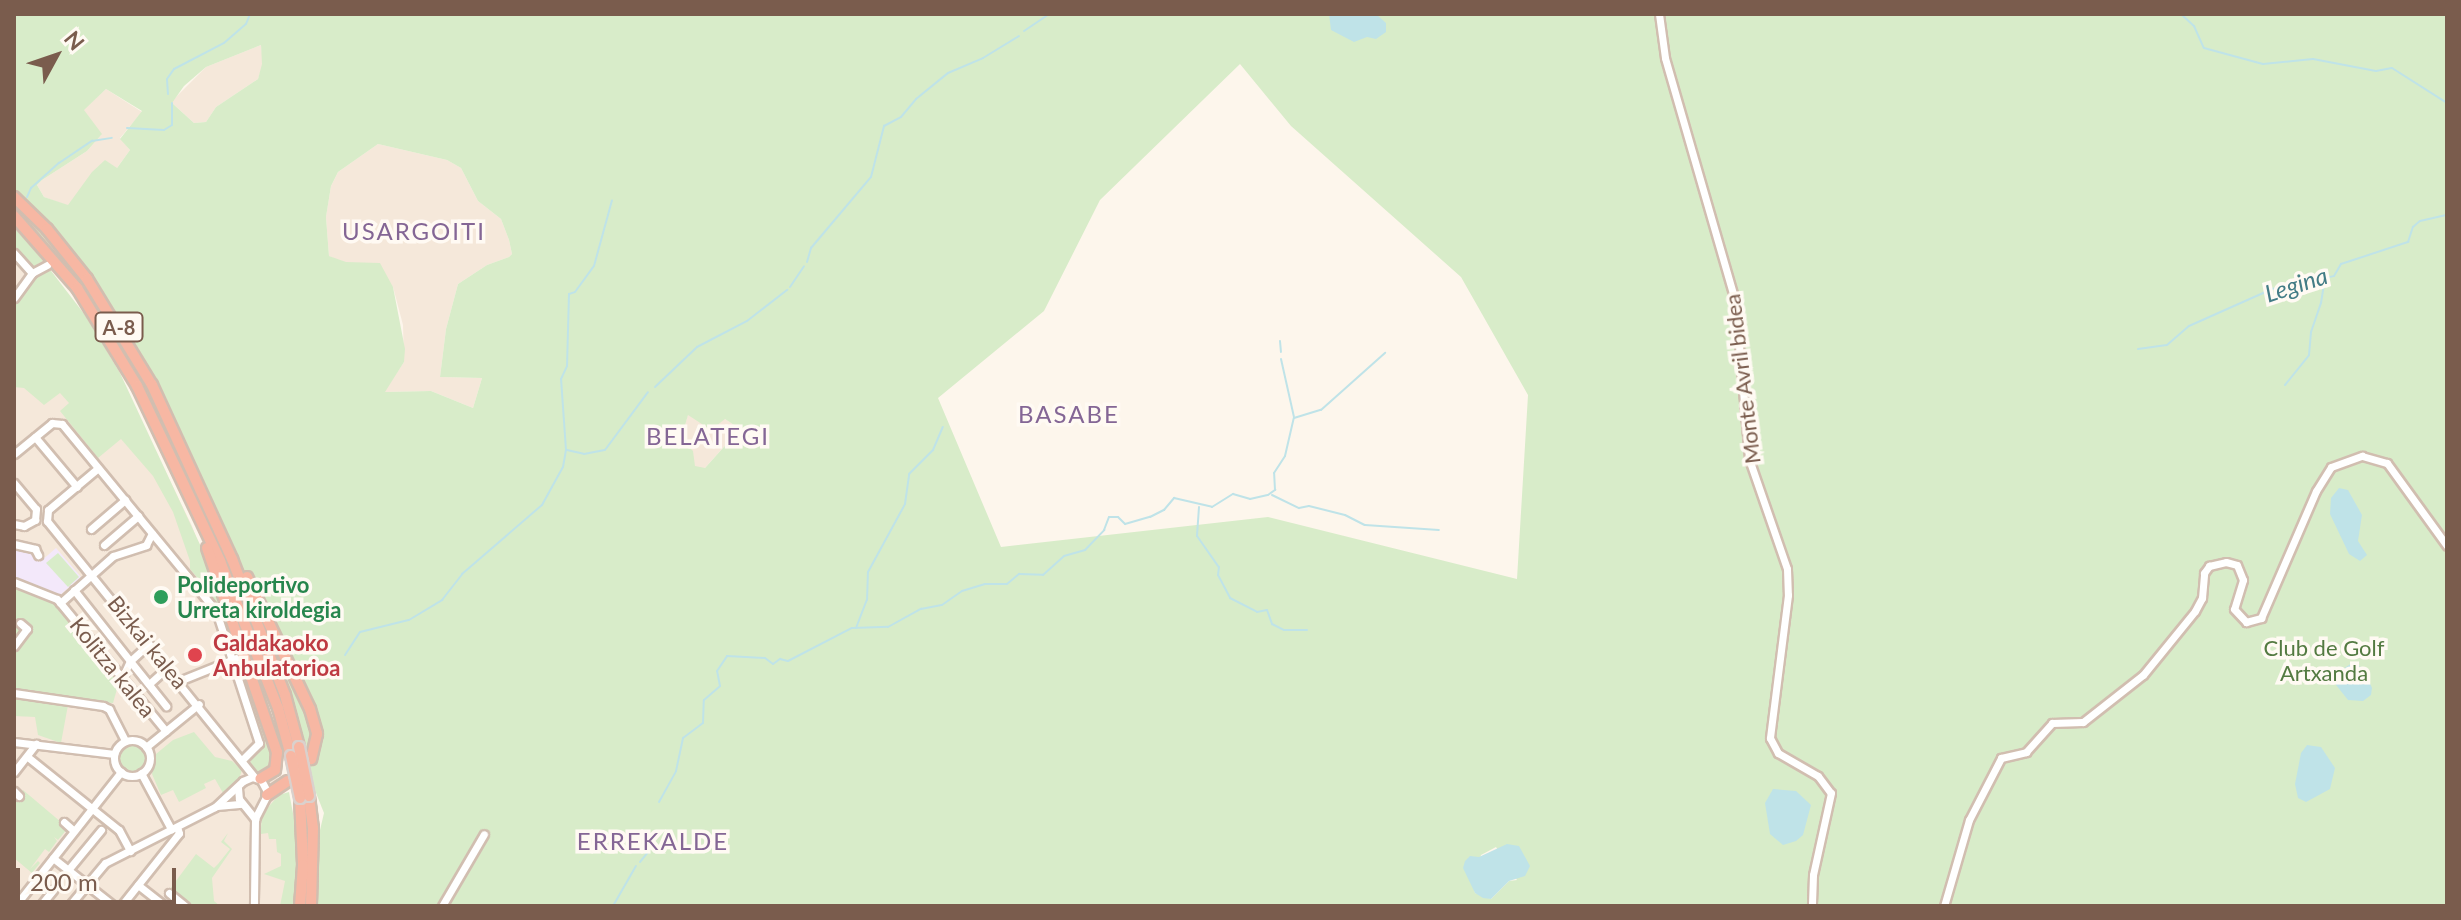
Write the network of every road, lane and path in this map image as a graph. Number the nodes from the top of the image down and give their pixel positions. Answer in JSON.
{"nodes":[{"id":1,"x":1659,"y":14,"type":"edge"},
{"id":2,"x":14,"y":197,"type":"edge"},
{"id":3,"x":14,"y":216,"type":"edge"},
{"id":4,"x":14,"y":253,"type":"edge"},
{"id":5,"x":47,"y":265,"type":"dead end"},
{"id":6,"x":32,"y":273,"type":"junction"},
{"id":7,"x":14,"y":298,"type":"edge"},
{"id":8,"x":35,"y":437,"type":"junction"},
{"id":9,"x":14,"y":454,"type":"edge"},
{"id":10,"x":98,"y":468,"type":"junction"},
{"id":11,"x":181,"y":474,"type":"junction"},
{"id":12,"x":195,"y":475,"type":"junction"},
{"id":13,"x":14,"y":483,"type":"edge"},
{"id":14,"x":77,"y":487,"type":"junction"},
{"id":15,"x":125,"y":500,"type":"junction"},
{"id":16,"x":36,"y":509,"type":"junction"},
{"id":17,"x":48,"y":510,"type":"junction"},
{"id":18,"x":138,"y":516,"type":"junction"},
{"id":19,"x":35,"y":520,"type":"junction"},
{"id":20,"x":47,"y":521,"type":"junction"},
{"id":21,"x":14,"y":524,"type":"edge"},
{"id":22,"x":91,"y":529,"type":"dead end"},
{"id":23,"x":152,"y":533,"type":"junction"},
{"id":24,"x":14,"y":544,"type":"edge"},
{"id":25,"x":104,"y":545,"type":"dead end"},
{"id":26,"x":2447,"y":546,"type":"edge"},
{"id":27,"x":38,"y":555,"type":"dead end"},
{"id":28,"x":91,"y":574,"type":"junction"},
{"id":29,"x":14,"y":582,"type":"edge"},
{"id":30,"x":74,"y":590,"type":"junction"},
{"id":31,"x":60,"y":603,"type":"junction"},
{"id":32,"x":20,"y":623,"type":"dead end"},
{"id":33,"x":149,"y":644,"type":"junction"},
{"id":34,"x":14,"y":646,"type":"edge"},
{"id":35,"x":238,"y":657,"type":"junction"},
{"id":36,"x":130,"y":661,"type":"junction"},
{"id":37,"x":168,"y":667,"type":"junction"},
{"id":38,"x":122,"y":678,"type":"junction"},
{"id":39,"x":179,"y":681,"type":"junction"},
{"id":40,"x":149,"y":684,"type":"junction"},
{"id":41,"x":14,"y":693,"type":"edge"},
{"id":42,"x":199,"y":704,"type":"junction"},
{"id":43,"x":166,"y":706,"type":"dead end"},
{"id":44,"x":166,"y":731,"type":"junction"},
{"id":45,"x":125,"y":741,"type":"junction"},
{"id":46,"x":14,"y":742,"type":"edge"},
{"id":47,"x":36,"y":744,"type":"junction"},
{"id":48,"x":146,"y":747,"type":"junction"},
{"id":49,"x":114,"y":754,"type":"junction"},
{"id":50,"x":29,"y":758,"type":"dead end"},
{"id":51,"x":311,"y":759,"type":"dead end"},
{"id":52,"x":244,"y":762,"type":"junction"},
{"id":53,"x":14,"y":772,"type":"edge"},
{"id":54,"x":121,"y":772,"type":"junction"},
{"id":55,"x":141,"y":773,"type":"junction"},
{"id":56,"x":257,"y":778,"type":"junction"},
{"id":57,"x":288,"y":781,"type":"dead end"},
{"id":58,"x":242,"y":782,"type":"junction"},
{"id":59,"x":267,"y":795,"type":"junction"},
{"id":60,"x":304,"y":797,"type":"junction"},
{"id":61,"x":244,"y":805,"type":"junction"},
{"id":62,"x":261,"y":805,"type":"junction"},
{"id":63,"x":215,"y":807,"type":"junction"},
{"id":64,"x":92,"y":808,"type":"junction"},
{"id":65,"x":255,"y":819,"type":"junction"},
{"id":66,"x":64,"y":822,"type":"dead end"},
{"id":67,"x":174,"y":828,"type":"junction"},
{"id":68,"x":101,"y":830,"type":"dead end"},
{"id":69,"x":74,"y":831,"type":"junction"},
{"id":70,"x":484,"y":834,"type":"dead end"},
{"id":71,"x":130,"y":851,"type":"junction"},
{"id":72,"x":53,"y":858,"type":"junction"},
{"id":73,"x":29,"y":870,"type":"dead end"},
{"id":74,"x":68,"y":870,"type":"junction"},
{"id":75,"x":38,"y":877,"type":"junction"},
{"id":76,"x":87,"y":885,"type":"junction"},
{"id":77,"x":138,"y":885,"type":"junction"},
{"id":78,"x":53,"y":890,"type":"dead end"},
{"id":79,"x":169,"y":893,"type":"dead end"},
{"id":80,"x":166,"y":903,"type":"edge"},
{"id":81,"x":15,"y":904,"type":"edge"},
{"id":82,"x":40,"y":906,"type":"edge"},
{"id":83,"x":69,"y":906,"type":"edge"},
{"id":84,"x":114,"y":906,"type":"edge"},
{"id":85,"x":121,"y":906,"type":"edge"},
{"id":86,"x":185,"y":906,"type":"edge"},
{"id":87,"x":254,"y":906,"type":"edge"},
{"id":88,"x":300,"y":906,"type":"edge"},
{"id":89,"x":311,"y":906,"type":"edge"},
{"id":90,"x":442,"y":906,"type":"edge"},
{"id":91,"x":1812,"y":906,"type":"edge"},
{"id":92,"x":1944,"y":906,"type":"edge"}],
"edges":[{"from":1,"to":91,"type":"street","name":"Monte Avril bidea"},
{"from":2,"to":12,"type":"highway","number":"A-8"},
{"from":3,"to":11,"type":"highway","number":"A-8"},
{"from":4,"to":6,"type":"street"},
{"from":5,"to":6,"type":"street"},
{"from":6,"to":7,"type":"street"},
{"from":8,"to":9,"type":"street"},
{"from":8,"to":10,"type":"street"},
{"from":8,"to":14,"type":"street"},
{"from":10,"to":14,"type":"street"},
{"from":10,"to":15,"type":"street"},
{"from":11,"to":56,"type":"highway"},
{"from":11,"to":60,"type":"highway","number":"A-8","bridge":true},
{"from":12,"to":51,"type":"highway"},
{"from":12,"to":60,"type":"highway","number":"A-8","bridge":true},
{"from":13,"to":16,"type":"street"},
{"from":14,"to":17,"type":"street"},
{"from":15,"to":18,"type":"street"},
{"from":15,"to":22,"type":"street"},
{"from":16,"to":17,"type":"street"},
{"from":16,"to":19,"type":"street"},
{"from":17,"to":20,"type":"street"},
{"from":18,"to":23,"type":"street"},
{"from":18,"to":25,"type":"street"},
{"from":19,"to":20,"type":"street"},
{"from":19,"to":21,"type":"street"},
{"from":20,"to":28,"type":"street","name":"Bizkai kalea"},
{"from":23,"to":28,"type":"street"},
{"from":23,"to":35,"type":"street"},
{"from":24,"to":27,"type":"street"},
{"from":26,"to":92,"type":"street"},
{"from":28,"to":30,"type":"street"},
{"from":28,"to":33,"type":"street","name":"Bizkai kalea"},
{"from":29,"to":31,"type":"street"},
{"from":30,"to":31,"type":"street"},
{"from":30,"to":36,"type":"street"},
{"from":31,"to":38,"type":"street","name":"Kolitza kalea"},
{"from":32,"to":34,"type":"street"},
{"from":33,"to":36,"type":"street","name":"Kolitza kalea"},
{"from":33,"to":37,"type":"street","name":"Bizkai kalea"},
{"from":35,"to":39,"type":"street"},
{"from":35,"to":52,"type":"street"},
{"from":36,"to":38,"type":"street"},
{"from":36,"to":40,"type":"street","name":"Kolitza kalea"},
{"from":37,"to":39,"type":"street","name":"Bizkai kalea"},
{"from":37,"to":40,"type":"street"},
{"from":38,"to":44,"type":"street","name":"Kolitza kalea"},
{"from":39,"to":42,"type":"street","name":"Bizkai kalea"},
{"from":40,"to":43,"type":"street","name":"Kolitza kalea"},
{"from":41,"to":45,"type":"street"},
{"from":42,"to":44,"type":"street"},
{"from":42,"to":52,"type":"street","name":"Bizkai kalea"},
{"from":44,"to":48,"type":"street"},
{"from":45,"to":48,"type":"street"},
{"from":45,"to":49,"type":"street"},
{"from":46,"to":47,"type":"street"},
{"from":47,"to":49,"type":"street"},
{"from":47,"to":53,"type":"street"},
{"from":48,"to":55,"type":"street"},
{"from":49,"to":54,"type":"street"},
{"from":50,"to":64,"type":"street"},
{"from":52,"to":56,"type":"street","name":"Bizkai kalea"},
{"from":52,"to":58,"type":"street"},
{"from":54,"to":55,"type":"street"},
{"from":54,"to":64,"type":"street"},
{"from":55,"to":67,"type":"street"},
{"from":56,"to":58,"type":"street"},
{"from":56,"to":59,"type":"street","name":"Bizkai kalea"},
{"from":57,"to":59,"type":"highway"},
{"from":58,"to":61,"type":"street"},
{"from":58,"to":63,"type":"street"},
{"from":59,"to":62,"type":"street"},
{"from":60,"to":88,"type":"highway","number":"A-8"},
{"from":60,"to":89,"type":"highway","number":"A-8"},
{"from":61,"to":62,"type":"street"},
{"from":61,"to":63,"type":"street"},
{"from":61,"to":65,"type":"street"},
{"from":62,"to":65,"type":"street"},
{"from":63,"to":67,"type":"street"},
{"from":64,"to":69,"type":"street"},
{"from":64,"to":71,"type":"street"},
{"from":65,"to":87,"type":"street"},
{"from":66,"to":69,"type":"street"},
{"from":67,"to":71,"type":"street"},
{"from":67,"to":77,"type":"street"},
{"from":68,"to":74,"type":"street"},
{"from":69,"to":72,"type":"street"},
{"from":70,"to":90,"type":"street"},
{"from":71,"to":76,"type":"street"},
{"from":72,"to":74,"type":"street"},
{"from":72,"to":75,"type":"street"},
{"from":73,"to":75,"type":"street"},
{"from":74,"to":76,"type":"street"},
{"from":75,"to":81,"type":"street"},
{"from":76,"to":83,"type":"street"},
{"from":76,"to":84,"type":"street"},
{"from":77,"to":80,"type":"street"},
{"from":77,"to":85,"type":"street"},
{"from":78,"to":82,"type":"street"},
{"from":79,"to":86,"type":"street"}]}
